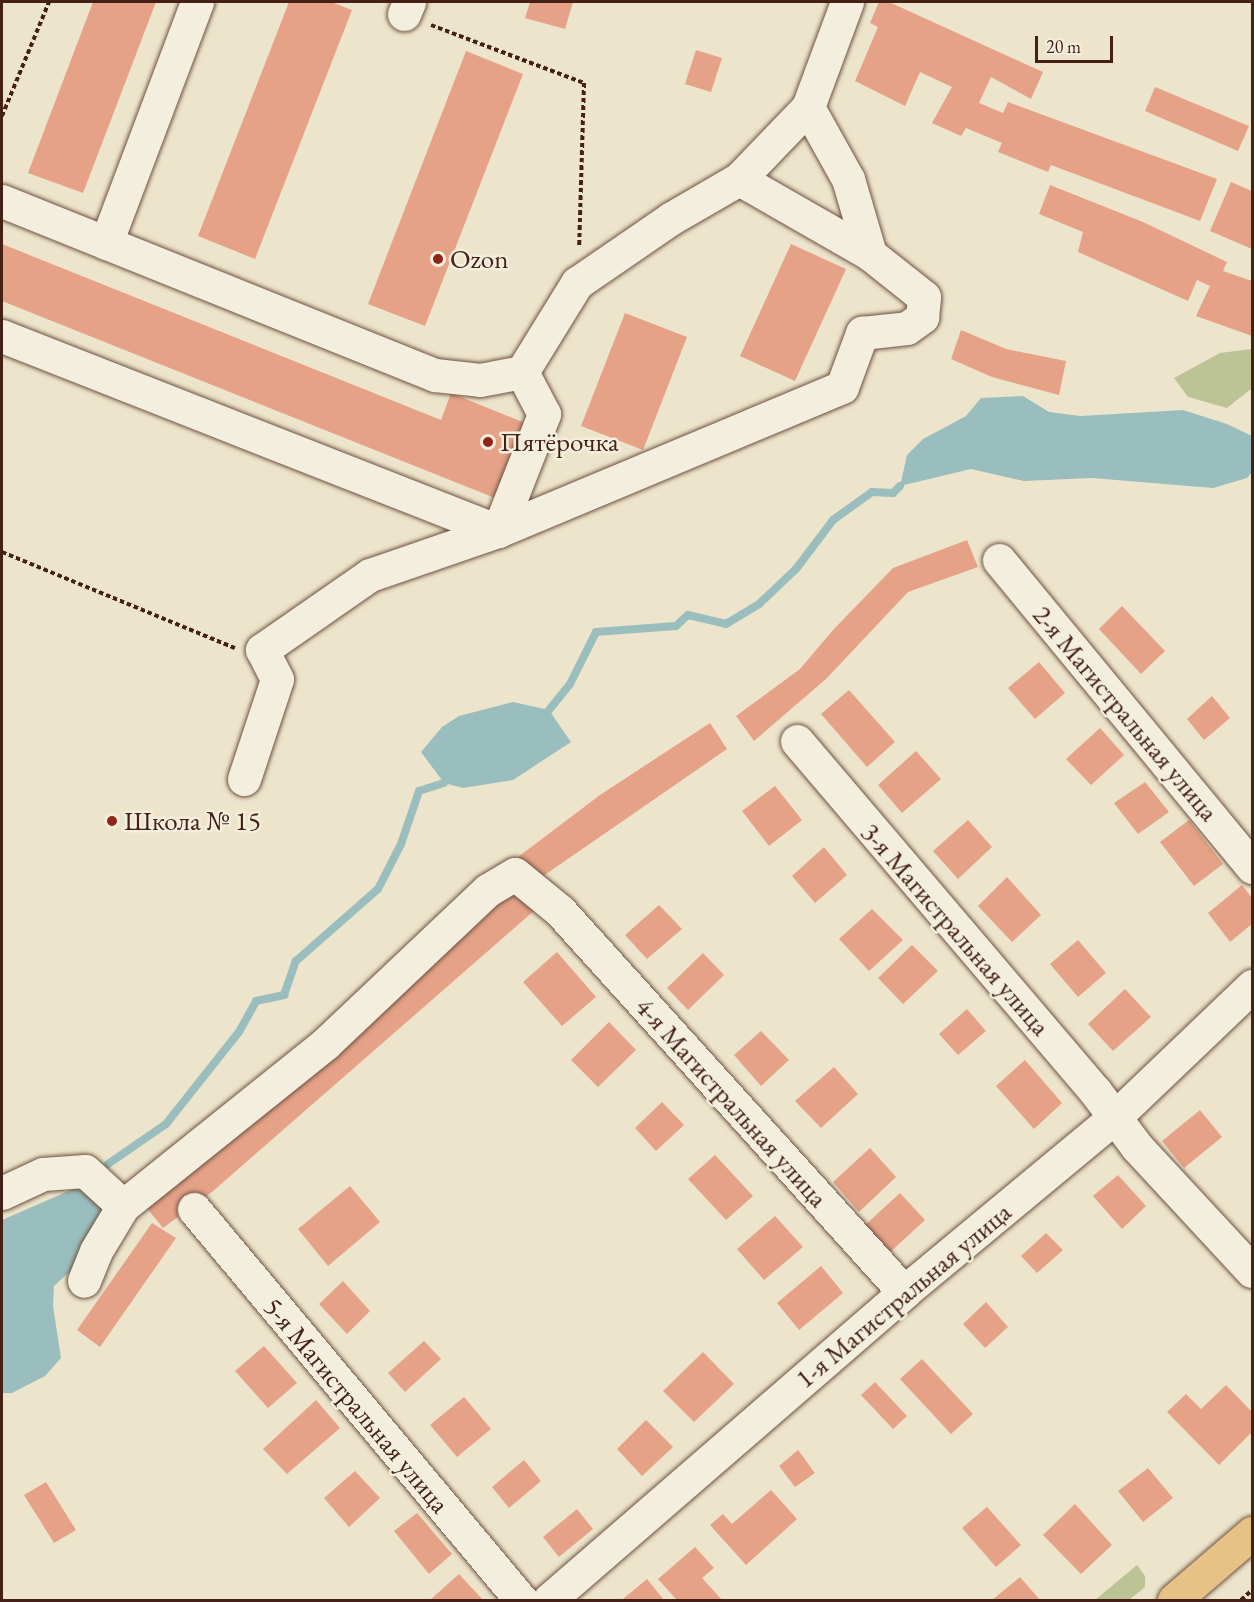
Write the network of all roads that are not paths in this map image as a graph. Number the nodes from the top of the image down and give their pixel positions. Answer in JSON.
{"nodes":[{"id":1,"x":197,"y":2,"type":"edge"},
{"id":2,"x":847,"y":2,"type":"edge"},
{"id":3,"x":808,"y":106,"type":"junction"},
{"id":4,"x":739,"y":179,"type":"junction"},
{"id":5,"x":2,"y":201,"type":"edge"},
{"id":6,"x":106,"y":243,"type":"junction"},
{"id":7,"x":870,"y":254,"type":"junction"},
{"id":8,"x":2,"y":336,"type":"edge"},
{"id":9,"x":522,"y":372,"type":"junction"},
{"id":10,"x":498,"y":531,"type":"junction"},
{"id":11,"x":999,"y":560,"type":"dead end"},
{"id":12,"x":797,"y":741,"type":"dead end"},
{"id":13,"x":244,"y":779,"type":"dead end"},
{"id":14,"x":1252,"y":867,"type":"edge"},
{"id":15,"x":1252,"y":986,"type":"edge"},
{"id":16,"x":1115,"y":1117,"type":"junction"},
{"id":17,"x":2,"y":1193,"type":"edge"},
{"id":18,"x":123,"y":1206,"type":"junction"},
{"id":19,"x":194,"y":1209,"type":"dead end"},
{"id":20,"x":1252,"y":1271,"type":"edge"},
{"id":21,"x":84,"y":1281,"type":"dead end"},
{"id":22,"x":904,"y":1292,"type":"junction"},
{"id":23,"x":1252,"y":1533,"type":"edge"},
{"id":24,"x":521,"y":1600,"type":"edge"},
{"id":25,"x":549,"y":1600,"type":"edge"},
{"id":26,"x":1174,"y":1600,"type":"edge"}],
"edges":[{"from":1,"to":6,"type":"street"},
{"from":2,"to":3,"type":"street"},
{"from":3,"to":4,"type":"street"},
{"from":3,"to":7,"type":"street"},
{"from":4,"to":7,"type":"street"},
{"from":4,"to":9,"type":"street"},
{"from":5,"to":6,"type":"street"},
{"from":6,"to":9,"type":"street"},
{"from":7,"to":10,"type":"street"},
{"from":8,"to":10,"type":"street"},
{"from":9,"to":10,"type":"street"},
{"from":10,"to":13,"type":"street"},
{"from":11,"to":14,"type":"street","name":"2-я Магистральная улица"},
{"from":12,"to":16,"type":"street","name":"3-я Магистральная улица"},
{"from":15,"to":16,"type":"street","name":"1-я Магистральная улица"},
{"from":16,"to":20,"type":"street","name":"3-я Магистральная улица"},
{"from":16,"to":22,"type":"street","name":"1-я Магистральная улица"},
{"from":17,"to":18,"type":"street"},
{"from":18,"to":21,"type":"street"},
{"from":18,"to":22,"type":"street","name":"4-я Магистральная улица"},
{"from":19,"to":24,"type":"street","name":"5-я Магистральная улица"},
{"from":22,"to":25,"type":"street","name":"1-я Магистральная улица"},
{"from":23,"to":26,"type":"main road"}]}
